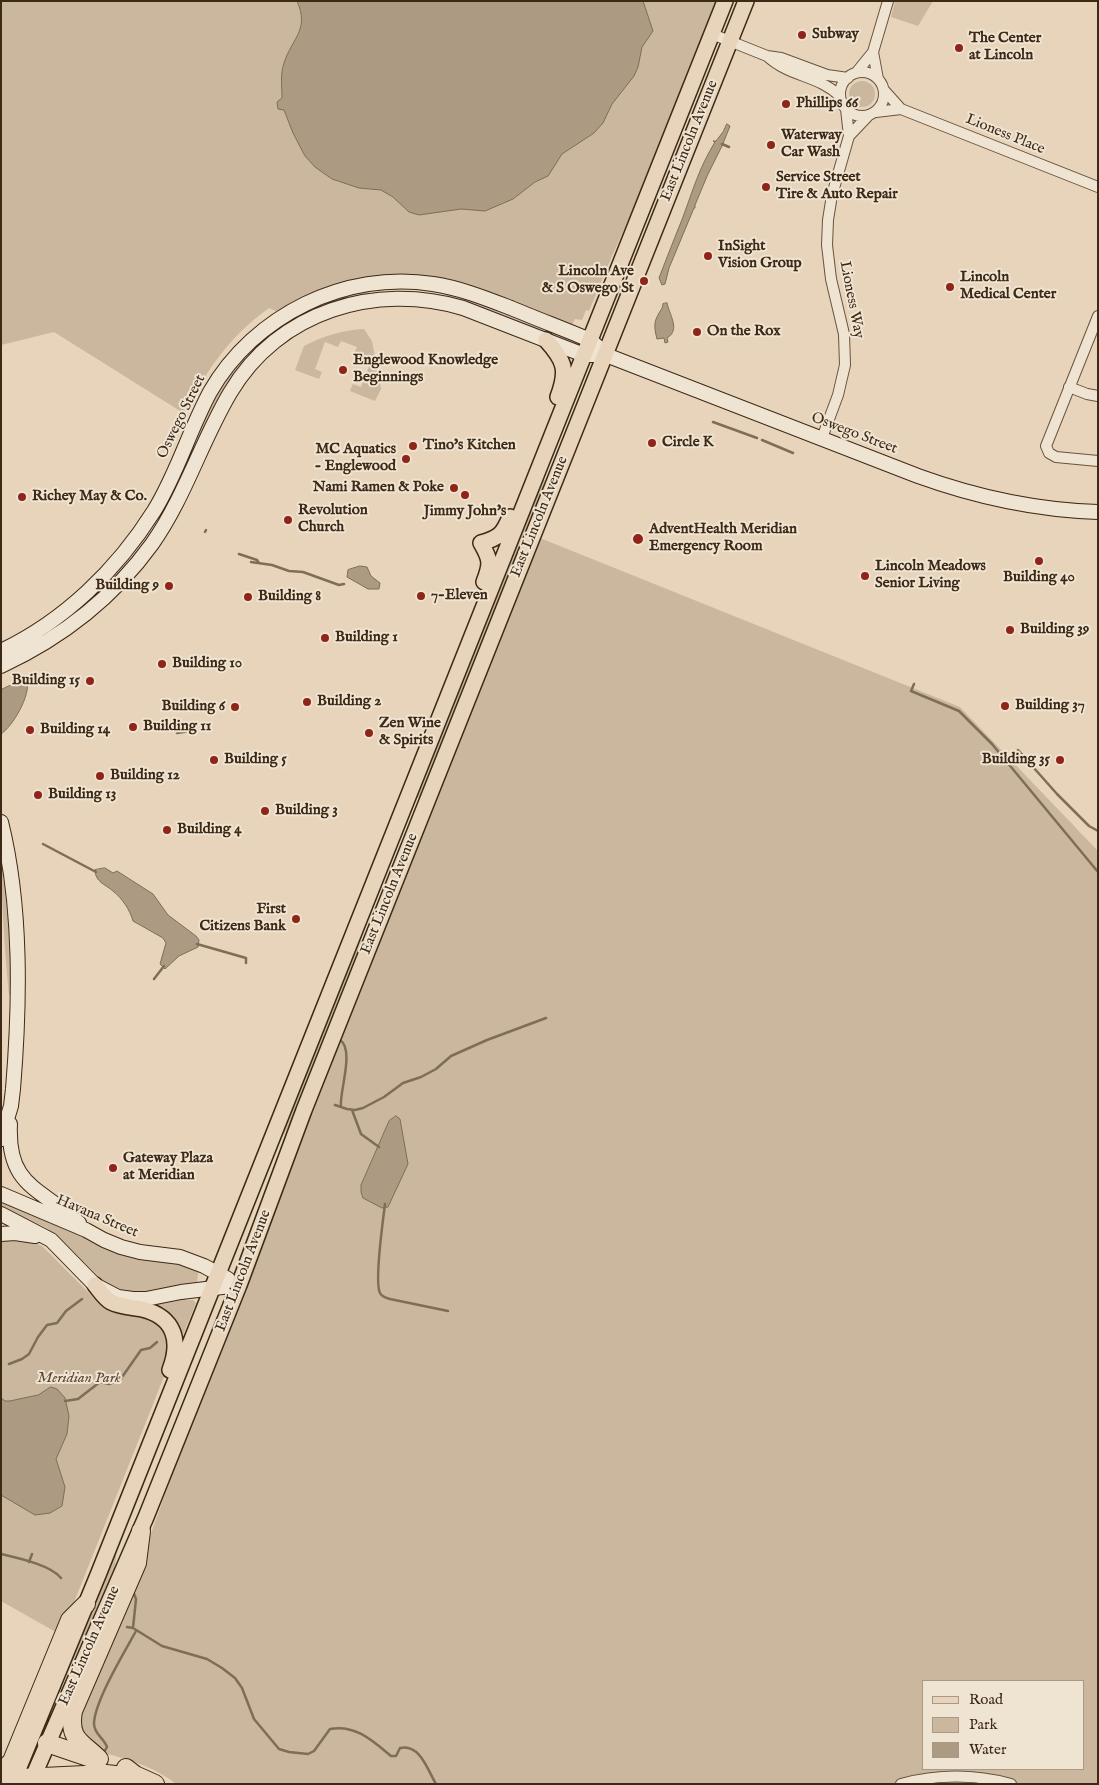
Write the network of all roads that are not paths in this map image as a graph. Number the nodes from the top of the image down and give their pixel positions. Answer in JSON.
{"nodes":[{"id":1,"x":725,"y":1,"type":"edge"},
{"id":2,"x":746,"y":1,"type":"edge"},
{"id":3,"x":888,"y":1,"type":"edge"},
{"id":4,"x":712,"y":34,"type":"junction"},
{"id":5,"x":730,"y":42,"type":"junction"},
{"id":6,"x":873,"y":52,"type":"junction"},
{"id":7,"x":767,"y":56,"type":"junction"},
{"id":8,"x":852,"y":75,"type":"junction"},
{"id":9,"x":878,"y":80,"type":"junction"},
{"id":10,"x":884,"y":90,"type":"junction"},
{"id":11,"x":840,"y":96,"type":"junction"},
{"id":12,"x":846,"y":109,"type":"junction"},
{"id":13,"x":901,"y":109,"type":"junction"},
{"id":14,"x":872,"y":114,"type":"junction"},
{"id":15,"x":849,"y":136,"type":"junction"},
{"id":16,"x":1098,"y":188,"type":"edge"},
{"id":17,"x":1098,"y":316,"type":"edge"},
{"id":18,"x":546,"y":340,"type":"junction"},
{"id":19,"x":590,"y":340,"type":"junction"},
{"id":20,"x":606,"y":354,"type":"junction"},
{"id":21,"x":584,"y":355,"type":"junction"},
{"id":22,"x":1069,"y":387,"type":"junction"},
{"id":23,"x":1098,"y":396,"type":"edge"},
{"id":24,"x":822,"y":438,"type":"junction"},
{"id":25,"x":544,"y":454,"type":"junction"},
{"id":26,"x":1098,"y":461,"type":"edge"},
{"id":27,"x":532,"y":484,"type":"junction"},
{"id":28,"x":1098,"y":512,"type":"edge"},
{"id":29,"x":1,"y":651,"type":"edge"},
{"id":30,"x":463,"y":658,"type":"junction"},
{"id":31,"x":1,"y":666,"type":"edge"},
{"id":32,"x":1,"y":822,"type":"edge"},
{"id":33,"x":1,"y":1047,"type":"edge"},
{"id":34,"x":16,"y":1047,"type":"junction"},
{"id":35,"x":11,"y":1106,"type":"junction"},
{"id":36,"x":1,"y":1139,"type":"edge"},
{"id":37,"x":1,"y":1194,"type":"edge"},
{"id":38,"x":1,"y":1214,"type":"edge"},
{"id":39,"x":86,"y":1230,"type":"junction"},
{"id":40,"x":1,"y":1234,"type":"edge"},
{"id":41,"x":51,"y":1240,"type":"junction"},
{"id":42,"x":218,"y":1273,"type":"junction"},
{"id":43,"x":240,"y":1285,"type":"junction"},
{"id":44,"x":95,"y":1286,"type":"junction"},
{"id":45,"x":212,"y":1288,"type":"junction"},
{"id":46,"x":145,"y":1456,"type":"junction"},
{"id":47,"x":140,"y":1531,"type":"junction"},
{"id":48,"x":86,"y":1604,"type":"joint"},
{"id":49,"x":47,"y":1743,"type":"junction"},
{"id":50,"x":99,"y":1759,"type":"junction"},
{"id":51,"x":135,"y":1775,"type":"junction"},
{"id":52,"x":15,"y":1779,"type":"edge"},
{"id":53,"x":155,"y":1784,"type":"edge"},
{"id":54,"x":901,"y":1784,"type":"edge"},
{"id":55,"x":1011,"y":1784,"type":"edge"}],
"edges":[{"from":1,"to":4,"type":"main road","name":"East Lincoln Avenue"},
{"from":2,"to":5,"type":"main road","name":"East Lincoln Avenue"},
{"from":3,"to":6,"type":"street"},
{"from":4,"to":5,"type":"street"},
{"from":4,"to":19,"type":"main road","name":"East Lincoln Avenue"},
{"from":5,"to":7,"type":"street"},
{"from":5,"to":20,"type":"main road","name":"East Lincoln Avenue"},
{"from":6,"to":8,"type":"street"},
{"from":6,"to":9,"type":"street"},
{"from":7,"to":8,"type":"street"},
{"from":7,"to":11,"type":"street"},
{"from":8,"to":9,"type":"street"},
{"from":8,"to":11,"type":"street"},
{"from":9,"to":10,"type":"street"},
{"from":10,"to":13,"type":"street","name":"Lioness Place"},
{"from":10,"to":14,"type":"street"},
{"from":11,"to":12,"type":"street"},
{"from":12,"to":14,"type":"street"},
{"from":12,"to":15,"type":"street","name":"Lioness Way"},
{"from":13,"to":14,"type":"street","name":"Lioness Place"},
{"from":13,"to":16,"type":"street","name":"Lioness Place"},
{"from":14,"to":15,"type":"street","name":"Lioness Way"},
{"from":15,"to":24,"type":"street","name":"Lioness Way"},
{"from":17,"to":22,"type":"street"},
{"from":18,"to":21,"type":"main road","name":"Oswego Street"},
{"from":18,"to":25,"type":"main road"},
{"from":18,"to":31,"type":"main road","name":"Oswego Street"},
{"from":19,"to":20,"type":"main road","name":"Oswego Street"},
{"from":19,"to":21,"type":"main road","name":"East Lincoln Avenue"},
{"from":19,"to":29,"type":"main road","name":"Oswego Street"},
{"from":20,"to":21,"type":"main road","name":"Oswego Street"},
{"from":20,"to":24,"type":"main road","name":"Oswego Street"},
{"from":20,"to":43,"type":"main road","name":"East Lincoln Avenue"},
{"from":21,"to":25,"type":"main road","name":"East Lincoln Avenue"},
{"from":22,"to":23,"type":"street"},
{"from":22,"to":26,"type":"street"},
{"from":24,"to":28,"type":"main road","name":"Oswego Street"},
{"from":25,"to":27,"type":"main road","name":"East Lincoln Avenue"},
{"from":27,"to":30,"type":"main road","name":"East Lincoln Avenue"},
{"from":27,"to":30,"type":"main road"},
{"from":30,"to":42,"type":"main road","name":"East Lincoln Avenue"},
{"from":32,"to":34,"type":"main road"},
{"from":33,"to":34,"type":"main road"},
{"from":34,"to":35,"type":"main road"},
{"from":35,"to":36,"type":"main road"},
{"from":35,"to":39,"type":"main road"},
{"from":37,"to":39,"type":"main road","name":"Havana Street"},
{"from":38,"to":41,"type":"main road"},
{"from":39,"to":42,"type":"main road","name":"Havana Street"},
{"from":40,"to":41,"type":"main road"},
{"from":41,"to":44,"type":"main road"},
{"from":42,"to":43,"type":"main road","name":"Havana Street"},
{"from":42,"to":45,"type":"main road","name":"East Lincoln Avenue"},
{"from":43,"to":45,"type":"main road"},
{"from":43,"to":47,"type":"main road","name":"East Lincoln Avenue"},
{"from":44,"to":45,"type":"main road"},
{"from":44,"to":46,"type":"main road"},
{"from":45,"to":46,"type":"main road","name":"East Lincoln Avenue"},
{"from":46,"to":48,"type":"main road","name":"East Lincoln Avenue"},
{"from":47,"to":49,"type":"main road","name":"East Lincoln Avenue"},
{"from":47,"to":50,"type":"highway"},
{"from":48,"to":52,"type":"highway"},
{"from":49,"to":50,"type":"highway"},
{"from":49,"to":52,"type":"main road","name":"East Lincoln Avenue"},
{"from":50,"to":51,"type":"highway"},
{"from":51,"to":52,"type":"highway"},
{"from":51,"to":53,"type":"highway"},
{"from":54,"to":55,"type":"street"}]}
